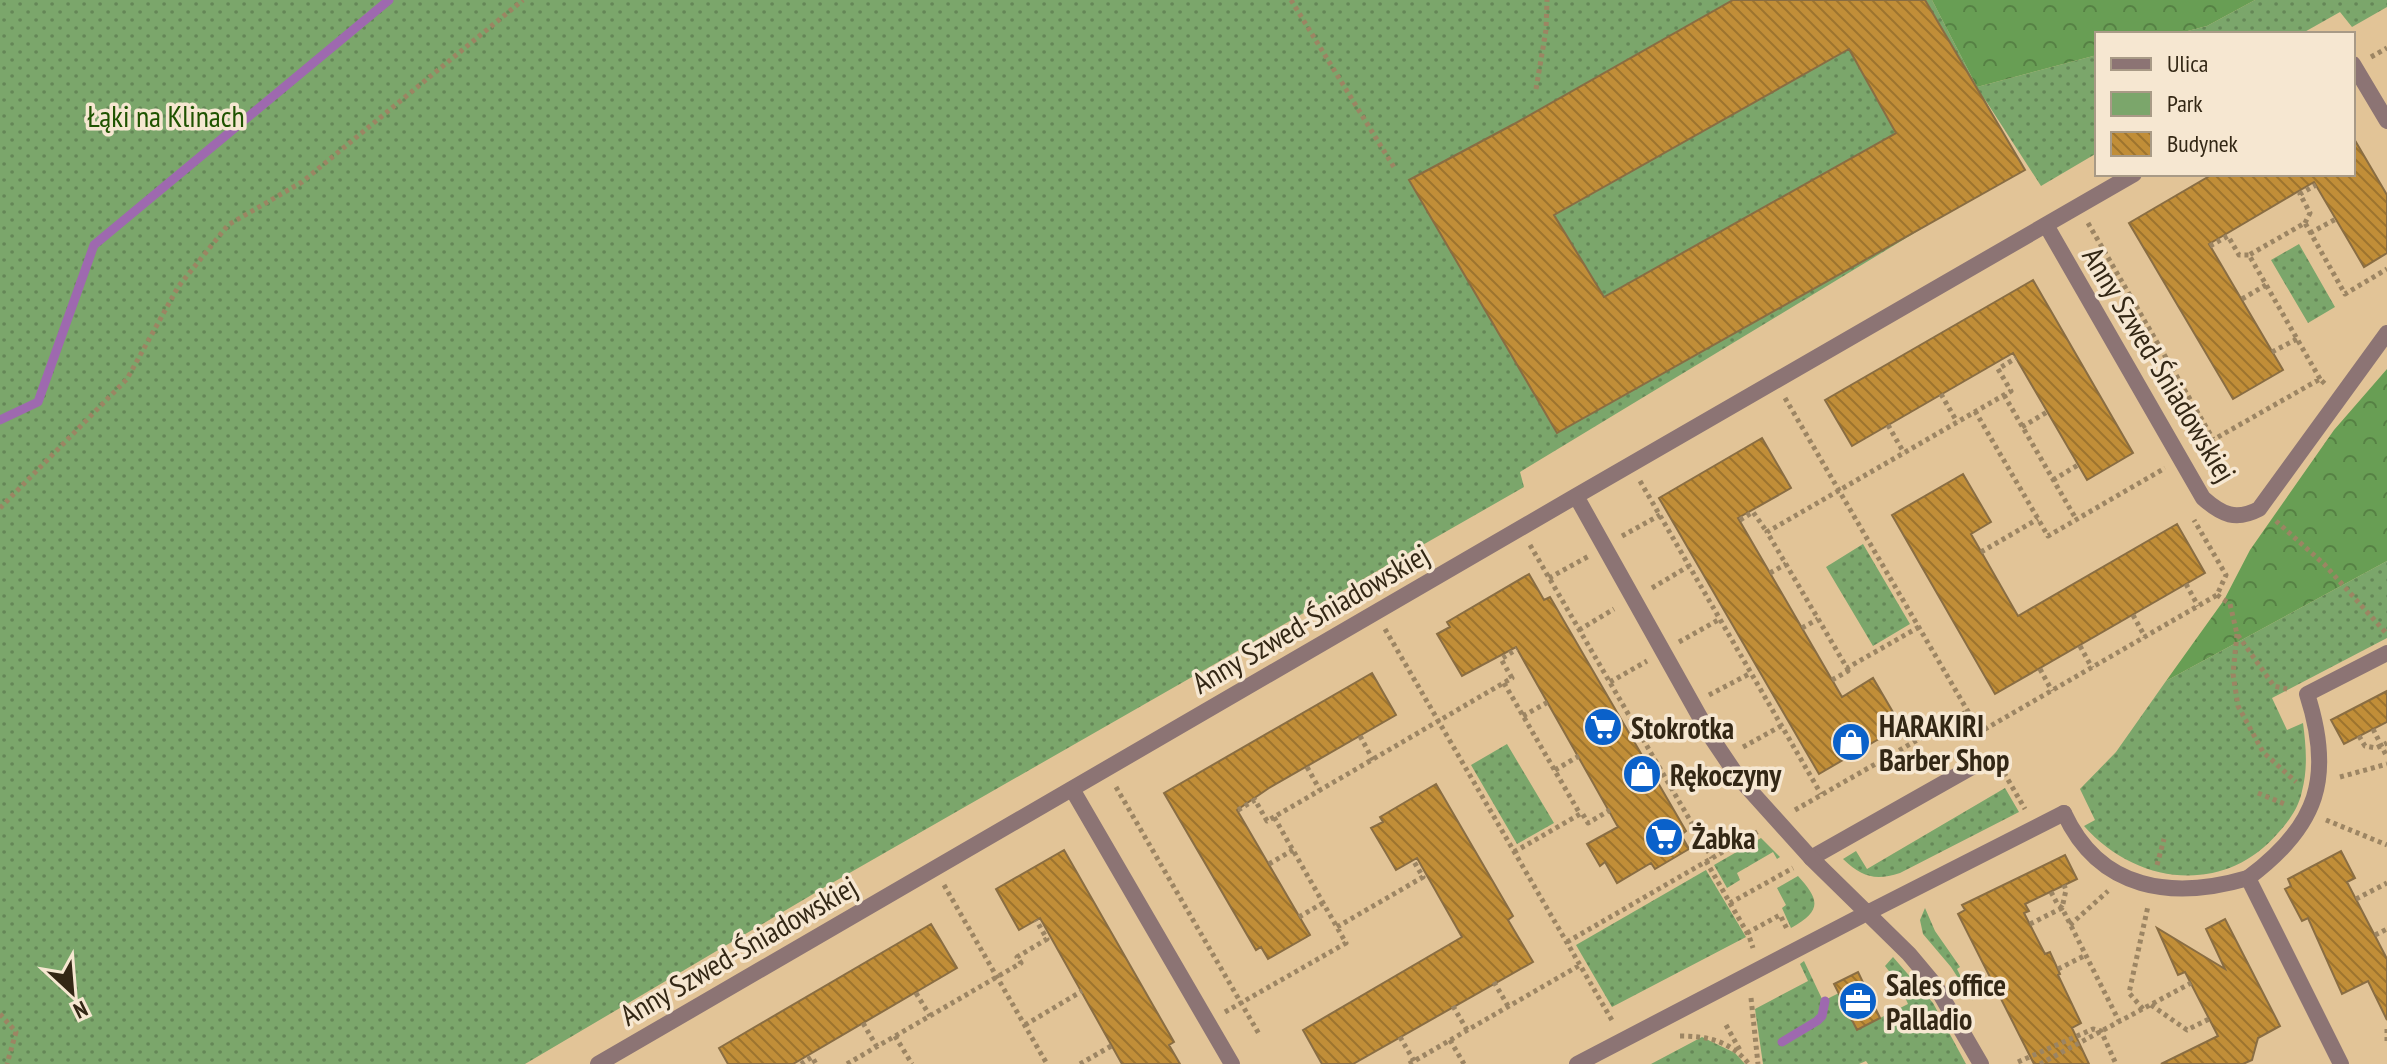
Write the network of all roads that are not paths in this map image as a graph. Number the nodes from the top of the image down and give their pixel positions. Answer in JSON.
{"nodes":[{"id":1,"x":2355,"y":67,"type":"edge"},
{"id":2,"x":2387,"y":121,"type":"edge"},
{"id":3,"x":2131,"y":176,"type":"edge"},
{"id":4,"x":2046,"y":225,"type":"junction"},
{"id":5,"x":2387,"y":333,"type":"edge"},
{"id":6,"x":1576,"y":496,"type":"junction"},
{"id":7,"x":2387,"y":653,"type":"edge"},
{"id":8,"x":1988,"y":761,"type":"road end"},
{"id":9,"x":1072,"y":789,"type":"junction"},
{"id":10,"x":1811,"y":858,"type":"junction"},
{"id":11,"x":2248,"y":878,"type":"junction"},
{"id":12,"x":1867,"y":913,"type":"junction"},
{"id":13,"x":598,"y":1064,"type":"edge"},
{"id":14,"x":1232,"y":1064,"type":"edge"},
{"id":15,"x":1577,"y":1064,"type":"edge"},
{"id":16,"x":1981,"y":1064,"type":"edge"},
{"id":17,"x":2341,"y":1064,"type":"edge"}],
"edges":[{"from":1,"to":2,"type":"street"},
{"from":3,"to":4,"type":"street","name":"Anny Szwed-Śniadowskiej"},
{"from":4,"to":5,"type":"street","name":"Anny Szwed-Śniadowskiej"},
{"from":4,"to":6,"type":"street","name":"Anny Szwed-Śniadowskiej"},
{"from":6,"to":9,"type":"street","name":"Anny Szwed-Śniadowskiej"},
{"from":6,"to":10,"type":"street"},
{"from":7,"to":11,"type":"street"},
{"from":8,"to":10,"type":"street"},
{"from":9,"to":13,"type":"street","name":"Anny Szwed-Śniadowskiej"},
{"from":9,"to":14,"type":"street"},
{"from":10,"to":12,"type":"street"},
{"from":11,"to":12,"type":"street"},
{"from":11,"to":17,"type":"street"},
{"from":12,"to":15,"type":"street"},
{"from":12,"to":16,"type":"street"}]}
